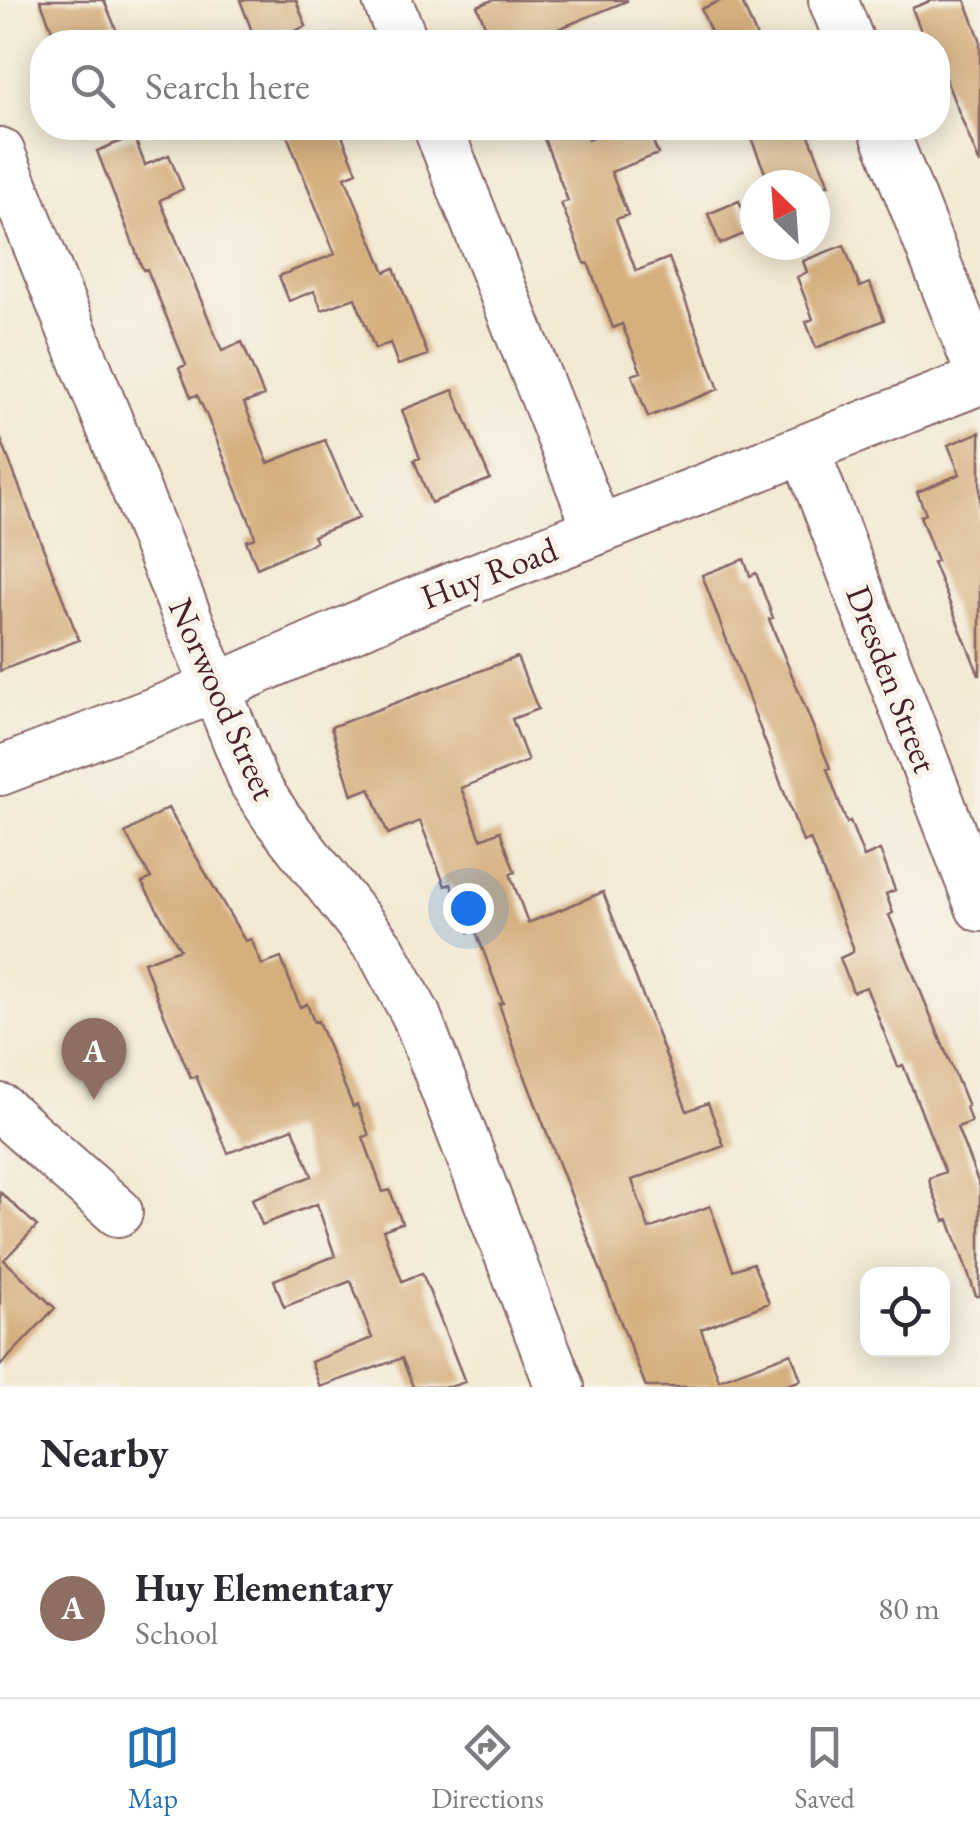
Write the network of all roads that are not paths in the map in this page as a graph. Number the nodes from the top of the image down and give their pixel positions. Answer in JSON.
{"nodes":[{"id":1,"x":387,"y":0,"type":"edge"},
{"id":2,"x":833,"y":0,"type":"edge"},
{"id":3,"x":399,"y":30,"type":"edge"},
{"id":4,"x":845,"y":30,"type":"edge"},
{"id":5,"x":443,"y":140,"type":"edge"},
{"id":6,"x":888,"y":140,"type":"edge"},
{"id":7,"x":0,"y":152,"type":"edge"},
{"id":8,"x":980,"y":376,"type":"edge"},
{"id":9,"x":805,"y":450,"type":"junction"},
{"id":10,"x":598,"y":530,"type":"junction"},
{"id":11,"x":214,"y":689,"type":"junction"},
{"id":12,"x":0,"y":771,"type":"edge"},
{"id":13,"x":980,"y":907,"type":"edge"},
{"id":14,"x":0,"y":1108,"type":"edge"},
{"id":15,"x":118,"y":1212,"type":"dead end"},
{"id":16,"x":560,"y":1387,"type":"edge"}],
"edges":[{"from":1,"to":3,"type":"street"},
{"from":2,"to":4,"type":"street"},
{"from":5,"to":10,"type":"street"},
{"from":6,"to":8,"type":"street"},
{"from":7,"to":11,"type":"street","name":"Norwood Street"},
{"from":8,"to":9,"type":"street","name":"Huy Road"},
{"from":9,"to":10,"type":"street","name":"Huy Road"},
{"from":9,"to":13,"type":"street","name":"Dresden Street"},
{"from":10,"to":11,"type":"street","name":"Huy Road"},
{"from":11,"to":12,"type":"street","name":"Huy Road"},
{"from":11,"to":16,"type":"street","name":"Norwood Street"},
{"from":14,"to":15,"type":"street"}]}
